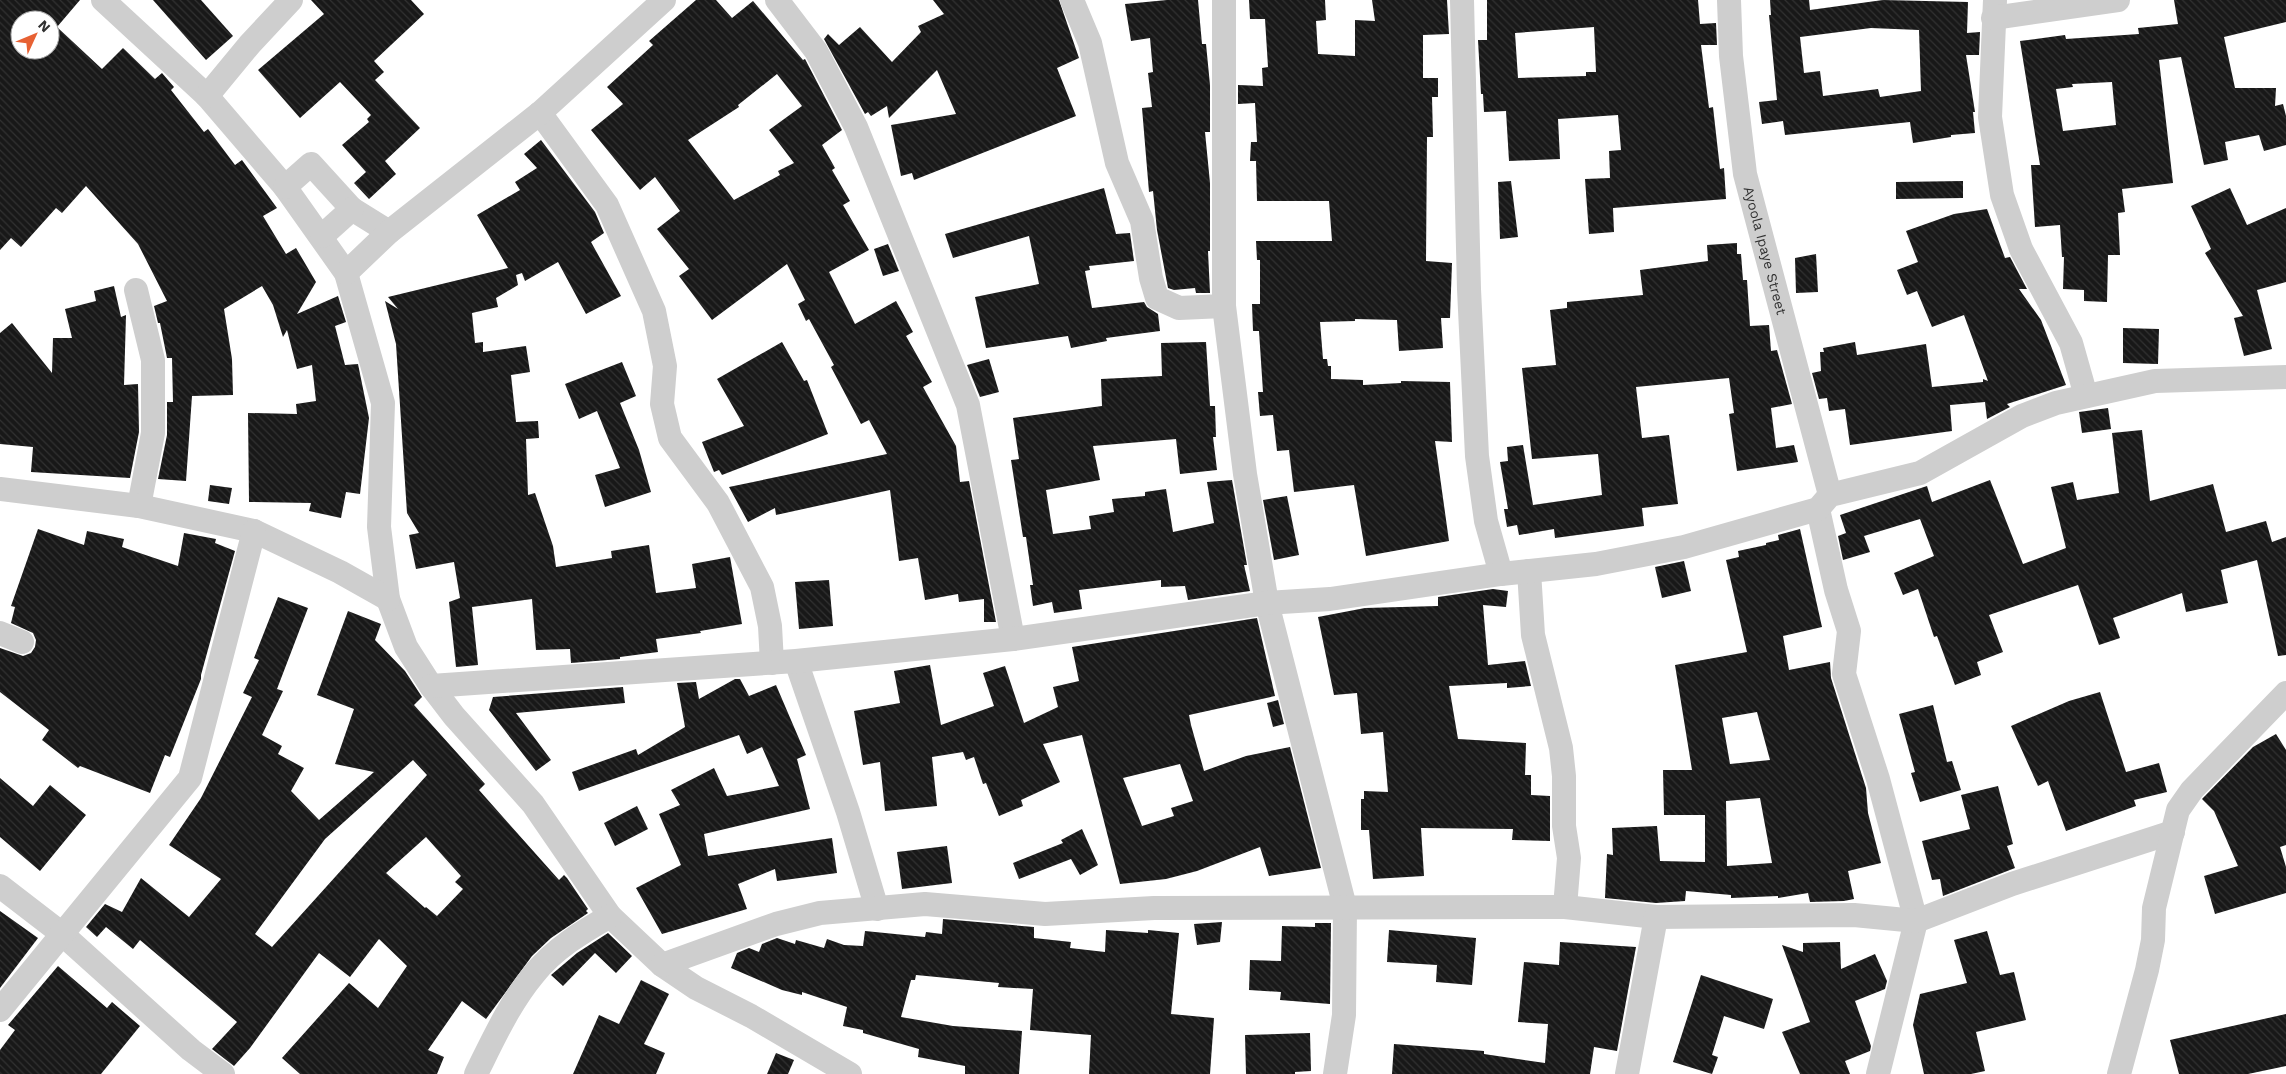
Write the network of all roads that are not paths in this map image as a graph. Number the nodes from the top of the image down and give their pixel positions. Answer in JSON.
{"nodes":[{"id":1,"x":103,"y":0,"type":"edge"},
{"id":2,"x":291,"y":0,"type":"edge"},
{"id":3,"x":664,"y":0,"type":"edge"},
{"id":4,"x":777,"y":0,"type":"edge"},
{"id":5,"x":1072,"y":0,"type":"edge"},
{"id":6,"x":1224,"y":0,"type":"edge"},
{"id":7,"x":1462,"y":0,"type":"edge"},
{"id":8,"x":1729,"y":0,"type":"edge"},
{"id":9,"x":2118,"y":0,"type":"edge"},
{"id":10,"x":1994,"y":9,"type":"edge"},
{"id":11,"x":206,"y":96,"type":"junction"},
{"id":12,"x":540,"y":113,"type":"junction"},
{"id":13,"x":285,"y":188,"type":"junction"},
{"id":14,"x":352,"y":209,"type":"junction"},
{"id":15,"x":390,"y":232,"type":"junction"},
{"id":16,"x":322,"y":236,"type":"junction"},
{"id":17,"x":346,"y":273,"type":"junction"},
{"id":18,"x":136,"y":290,"type":"dead end"},
{"id":19,"x":1224,"y":306,"type":"junction"},
{"id":20,"x":2286,"y":376,"type":"edge"},
{"id":21,"x":2086,"y":396,"type":"junction"},
{"id":22,"x":0,"y":488,"type":"edge"},
{"id":23,"x":1824,"y":502,"type":"junction"},
{"id":24,"x":139,"y":506,"type":"junction"},
{"id":25,"x":254,"y":531,"type":"junction"},
{"id":26,"x":1529,"y":570,"type":"junction"},
{"id":27,"x":1501,"y":574,"type":"junction"},
{"id":28,"x":388,"y":599,"type":"junction"},
{"id":29,"x":1267,"y":603,"type":"junction"},
{"id":30,"x":0,"y":633,"type":"edge"},
{"id":31,"x":1013,"y":639,"type":"junction"},
{"id":32,"x":22,"y":642,"type":"dead end"},
{"id":33,"x":796,"y":661,"type":"junction"},
{"id":34,"x":772,"y":663,"type":"junction"},
{"id":35,"x":431,"y":686,"type":"junction"},
{"id":36,"x":2286,"y":693,"type":"edge"},
{"id":37,"x":2172,"y":832,"type":"junction"},
{"id":38,"x":0,"y":886,"type":"edge"},
{"id":39,"x":1345,"y":907,"type":"junction"},
{"id":40,"x":1565,"y":907,"type":"junction"},
{"id":41,"x":877,"y":909,"type":"junction"},
{"id":42,"x":610,"y":916,"type":"junction"},
{"id":43,"x":1656,"y":917,"type":"junction"},
{"id":44,"x":1916,"y":921,"type":"junction"},
{"id":45,"x":62,"y":933,"type":"junction"},
{"id":46,"x":662,"y":965,"type":"junction"},
{"id":47,"x":0,"y":1010,"type":"edge"},
{"id":48,"x":223,"y":1074,"type":"edge"},
{"id":49,"x":476,"y":1074,"type":"edge"},
{"id":50,"x":850,"y":1074,"type":"edge"},
{"id":51,"x":1335,"y":1074,"type":"edge"},
{"id":52,"x":1627,"y":1074,"type":"edge"},
{"id":53,"x":1878,"y":1074,"type":"edge"},
{"id":54,"x":2119,"y":1074,"type":"edge"}],
"edges":[{"from":1,"to":11,"type":"street"},
{"from":2,"to":11,"type":"street"},
{"from":3,"to":12,"type":"street"},
{"from":4,"to":31,"type":"street"},
{"from":5,"to":19,"type":"street"},
{"from":6,"to":19,"type":"street"},
{"from":7,"to":27,"type":"street"},
{"from":8,"to":23,"type":"street","name":"Ayoola Ipaye Street"},
{"from":9,"to":10,"type":"street"},
{"from":10,"to":21,"type":"street"},
{"from":11,"to":13,"type":"street"},
{"from":12,"to":15,"type":"street"},
{"from":12,"to":34,"type":"street"},
{"from":13,"to":14,"type":"street"},
{"from":13,"to":16,"type":"street"},
{"from":14,"to":15,"type":"street"},
{"from":14,"to":16,"type":"street"},
{"from":15,"to":17,"type":"street"},
{"from":16,"to":17,"type":"street"},
{"from":17,"to":28,"type":"street"},
{"from":18,"to":24,"type":"street"},
{"from":19,"to":29,"type":"street"},
{"from":20,"to":21,"type":"street"},
{"from":21,"to":23,"type":"street"},
{"from":22,"to":24,"type":"street"},
{"from":23,"to":26,"type":"street"},
{"from":23,"to":44,"type":"street","name":"Ayoola Ipaye Street"},
{"from":24,"to":25,"type":"street"},
{"from":25,"to":28,"type":"street"},
{"from":25,"to":45,"type":"street"},
{"from":26,"to":27,"type":"street"},
{"from":26,"to":40,"type":"street"},
{"from":27,"to":29,"type":"street"},
{"from":28,"to":35,"type":"street"},
{"from":29,"to":31,"type":"street"},
{"from":29,"to":39,"type":"street"},
{"from":30,"to":32,"type":"street"},
{"from":31,"to":33,"type":"street"},
{"from":33,"to":34,"type":"street"},
{"from":33,"to":41,"type":"street"},
{"from":34,"to":35,"type":"street"},
{"from":35,"to":42,"type":"street"},
{"from":36,"to":37,"type":"street"},
{"from":37,"to":44,"type":"street"},
{"from":37,"to":54,"type":"street"},
{"from":38,"to":45,"type":"street"},
{"from":39,"to":40,"type":"street"},
{"from":39,"to":41,"type":"street"},
{"from":39,"to":51,"type":"street"},
{"from":40,"to":43,"type":"street"},
{"from":41,"to":46,"type":"street"},
{"from":42,"to":46,"type":"street"},
{"from":42,"to":49,"type":"street"},
{"from":43,"to":44,"type":"street"},
{"from":43,"to":52,"type":"street"},
{"from":44,"to":53,"type":"street"},
{"from":45,"to":47,"type":"street"},
{"from":45,"to":48,"type":"street"},
{"from":46,"to":50,"type":"street"}]}
